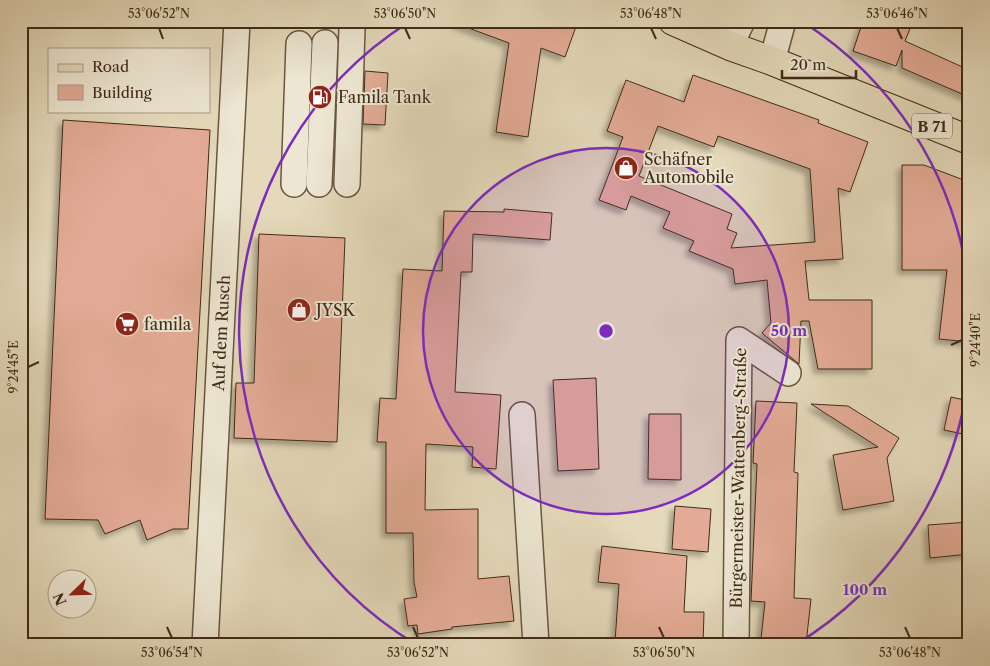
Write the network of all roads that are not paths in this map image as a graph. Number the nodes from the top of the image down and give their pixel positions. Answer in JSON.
{"nodes":[{"id":1,"x":237,"y":21,"type":"edge"},
{"id":2,"x":673,"y":21,"type":"edge"},
{"id":3,"x":742,"y":21,"type":"edge"},
{"id":4,"x":783,"y":21,"type":"edge"},
{"id":5,"x":352,"y":28,"type":"dead end"},
{"id":6,"x":324,"y":43,"type":"dead end"},
{"id":7,"x":299,"y":44,"type":"dead end"},
{"id":8,"x":730,"y":46,"type":"junction"},
{"id":9,"x":772,"y":61,"type":"junction"},
{"id":10,"x":969,"y":140,"type":"edge"},
{"id":11,"x":294,"y":184,"type":"dead end"},
{"id":12,"x":319,"y":184,"type":"dead end"},
{"id":13,"x":347,"y":184,"type":"dead end"},
{"id":14,"x":788,"y":373,"type":"dead end"},
{"id":15,"x":522,"y":414,"type":"dead end"},
{"id":16,"x":204,"y":645,"type":"edge"},
{"id":17,"x":536,"y":645,"type":"edge"},
{"id":18,"x":736,"y":645,"type":"edge"}],
"edges":[{"from":1,"to":16,"type":"street","name":"Auf dem Rusch"},
{"from":2,"to":8,"type":"main road","number":"B 71"},
{"from":3,"to":8,"type":"street"},
{"from":4,"to":9,"type":"street"},
{"from":5,"to":13,"type":"street"},
{"from":6,"to":12,"type":"street"},
{"from":7,"to":11,"type":"street"},
{"from":8,"to":9,"type":"main road","number":"B 71"},
{"from":9,"to":10,"type":"main road","number":"B 71"},
{"from":14,"to":18,"type":"street","name":"Bürgermeister-Wattenberg-Straße"},
{"from":15,"to":17,"type":"street"}]}
